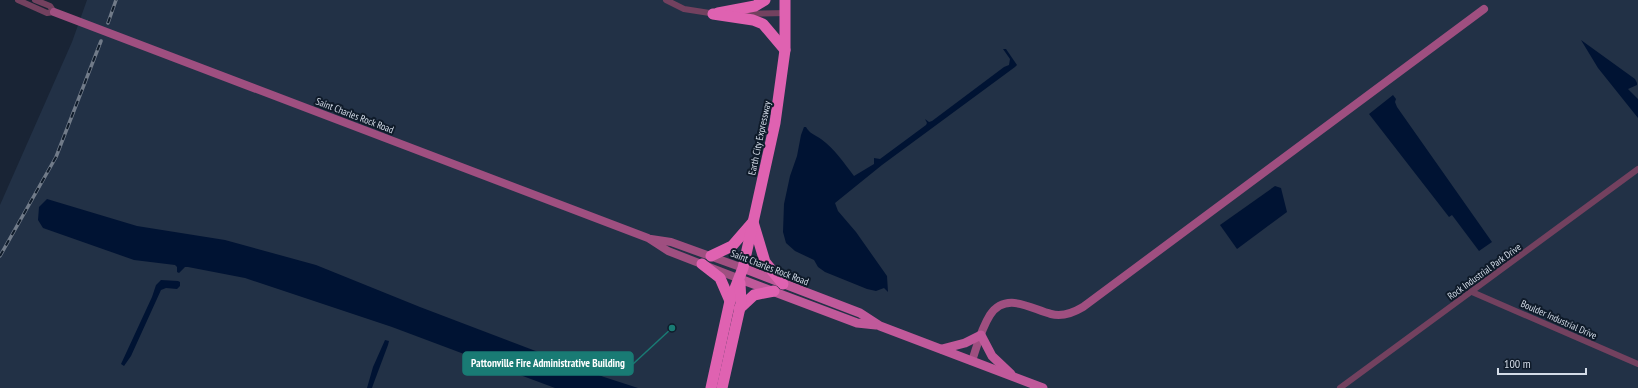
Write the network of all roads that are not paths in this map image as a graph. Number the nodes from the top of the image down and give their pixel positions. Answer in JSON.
{"nodes":[{"id":1,"x":18,"y":0,"type":"edge"},
{"id":2,"x":35,"y":0,"type":"edge"},
{"id":3,"x":666,"y":0,"type":"edge"},
{"id":4,"x":765,"y":0,"type":"edge"},
{"id":5,"x":785,"y":0,"type":"edge"},
{"id":6,"x":1484,"y":10,"type":"dead end"},
{"id":7,"x":54,"y":12,"type":"junction"},
{"id":8,"x":786,"y":13,"type":"junction"},
{"id":9,"x":713,"y":14,"type":"junction"},
{"id":10,"x":785,"y":50,"type":"junction"},
{"id":11,"x":1638,"y":169,"type":"edge"},
{"id":12,"x":753,"y":221,"type":"junction"},
{"id":13,"x":648,"y":238,"type":"junction"},
{"id":14,"x":711,"y":256,"type":"junction"},
{"id":15,"x":702,"y":264,"type":"junction"},
{"id":16,"x":742,"y":274,"type":"junction"},
{"id":17,"x":783,"y":284,"type":"junction"},
{"id":18,"x":774,"y":291,"type":"junction"},
{"id":19,"x":1472,"y":292,"type":"junction"},
{"id":20,"x":730,"y":301,"type":"junction"},
{"id":21,"x":739,"y":309,"type":"junction"},
{"id":22,"x":880,"y":326,"type":"junction"},
{"id":23,"x":981,"y":335,"type":"junction"},
{"id":24,"x":941,"y":350,"type":"junction"},
{"id":25,"x":972,"y":361,"type":"junction"},
{"id":26,"x":1638,"y":364,"type":"edge"},
{"id":27,"x":1015,"y":378,"type":"junction"},
{"id":28,"x":712,"y":388,"type":"edge"},
{"id":29,"x":722,"y":388,"type":"edge"},
{"id":30,"x":1043,"y":388,"type":"edge"},
{"id":31,"x":1340,"y":388,"type":"edge"}],
"edges":[{"from":1,"to":7,"type":"street","name":"Saint Charles Rock Road"},
{"from":2,"to":7,"type":"street","name":"Saint Charles Rock Road"},
{"from":3,"to":9,"type":"street"},
{"from":4,"to":9,"type":"highway"},
{"from":5,"to":8,"type":"highway","name":"Earth City Expressway"},
{"from":6,"to":23,"type":"street"},
{"from":7,"to":13,"type":"street","name":"Saint Charles Rock Road"},
{"from":8,"to":9,"type":"street"},
{"from":8,"to":10,"type":"highway","name":"Earth City Expressway"},
{"from":9,"to":10,"type":"highway"},
{"from":10,"to":12,"type":"highway","name":"Earth City Expressway"},
{"from":11,"to":19,"type":"street","name":"Rock Industrial Park Drive"},
{"from":12,"to":14,"type":"highway"},
{"from":12,"to":16,"type":"highway","name":"Earth City Expressway"},
{"from":12,"to":17,"type":"highway"},
{"from":13,"to":14,"type":"street","name":"Saint Charles Rock Road"},
{"from":13,"to":15,"type":"street","name":"Saint Charles Rock Road"},
{"from":14,"to":16,"type":"street","name":"Saint Charles Rock Road"},
{"from":15,"to":16,"type":"street","name":"Saint Charles Rock Road"},
{"from":15,"to":20,"type":"highway"},
{"from":16,"to":17,"type":"main road","name":"Saint Charles Rock Road"},
{"from":16,"to":18,"type":"main road","name":"Saint Charles Rock Road"},
{"from":16,"to":20,"type":"highway","name":"Earth City Expressway"},
{"from":16,"to":21,"type":"highway","name":"Earth City Expressway"},
{"from":17,"to":22,"type":"main road","name":"Saint Charles Rock Road"},
{"from":18,"to":21,"type":"highway"},
{"from":18,"to":22,"type":"main road","name":"Saint Charles Rock Road"},
{"from":19,"to":26,"type":"street","name":"Boulder Industrial Drive"},
{"from":19,"to":31,"type":"street","name":"Rock Industrial Park Drive"},
{"from":20,"to":28,"type":"highway","name":"Earth City Expressway"},
{"from":21,"to":29,"type":"highway","name":"Earth City Expressway"},
{"from":22,"to":24,"type":"main road","name":"Saint Charles Rock Road"},
{"from":23,"to":24,"type":"main road"},
{"from":23,"to":25,"type":"street"},
{"from":23,"to":27,"type":"main road"},
{"from":24,"to":25,"type":"main road","name":"Saint Charles Rock Road"},
{"from":25,"to":27,"type":"main road","name":"Saint Charles Rock Road"},
{"from":27,"to":30,"type":"main road","name":"Saint Charles Rock Road"}]}
